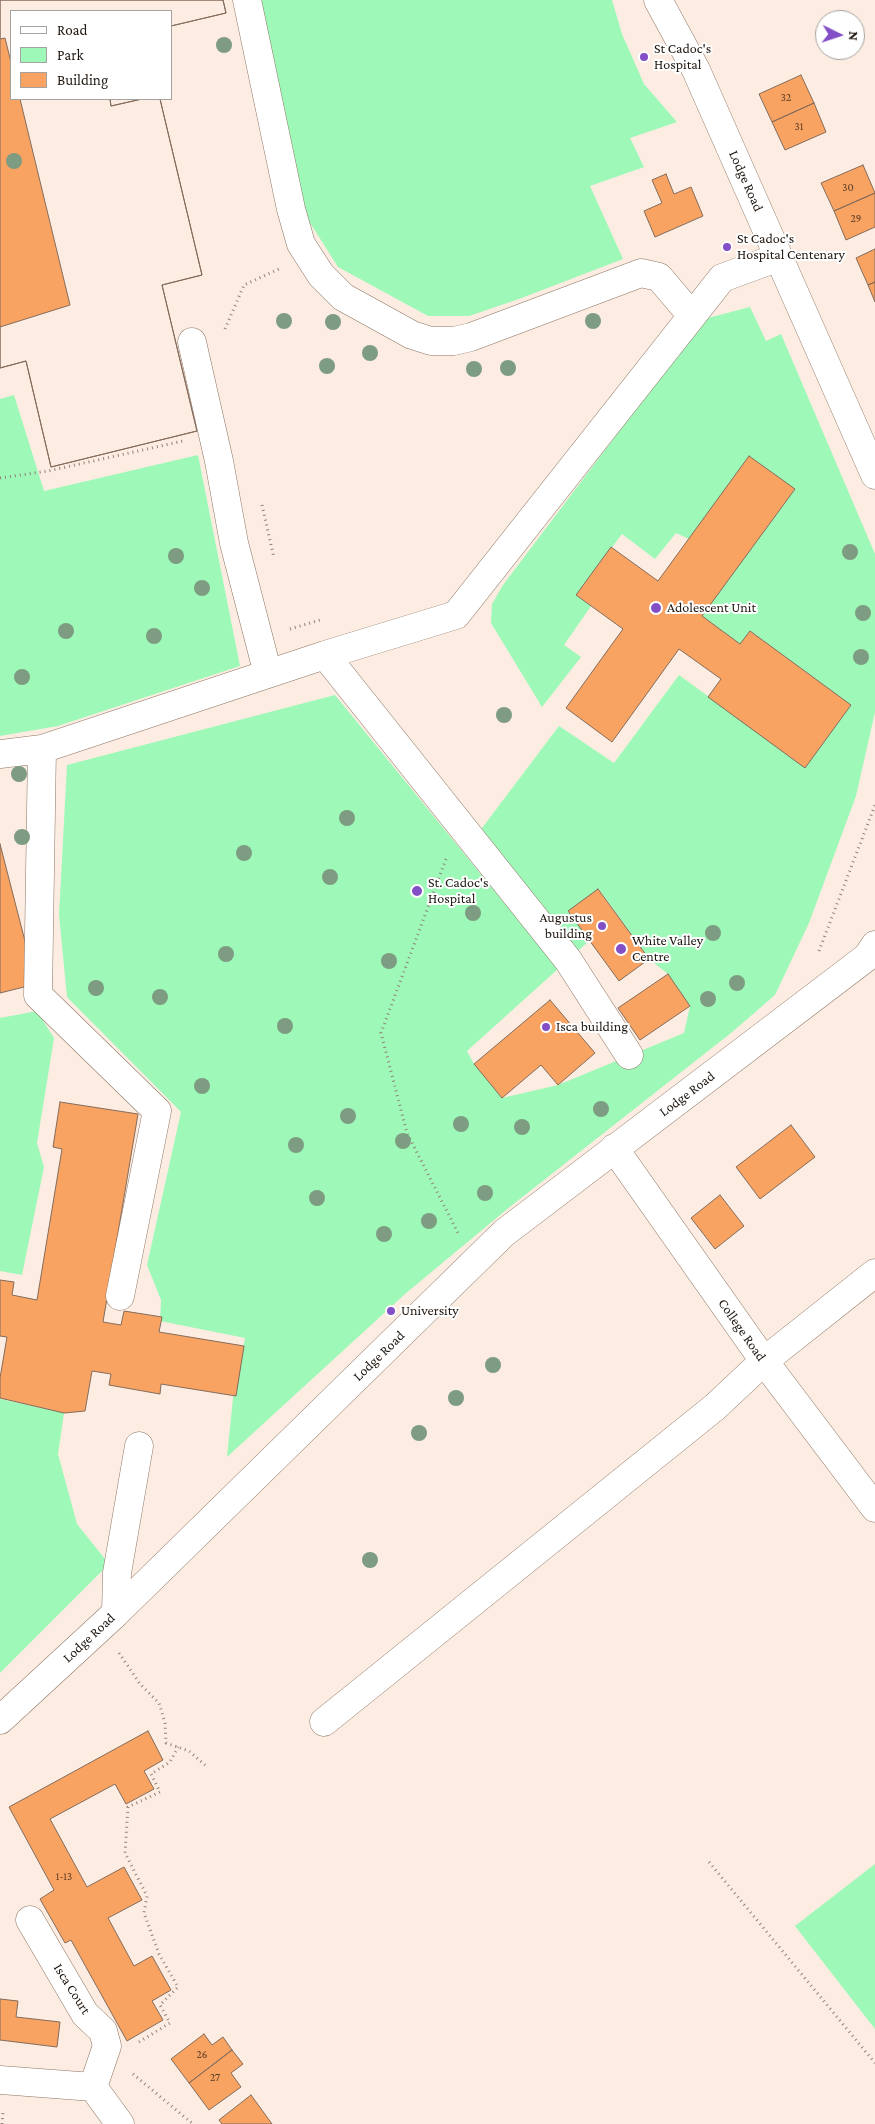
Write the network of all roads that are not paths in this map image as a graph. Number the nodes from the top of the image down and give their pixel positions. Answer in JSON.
{"nodes":[{"id":1,"x":247,"y":0,"type":"edge"},
{"id":2,"x":658,"y":0,"type":"edge"},
{"id":3,"x":779,"y":257,"type":"junction"},
{"id":4,"x":692,"y":316,"type":"junction"},
{"id":5,"x":192,"y":342,"type":"road end"},
{"id":6,"x":875,"y":474,"type":"edge"},
{"id":7,"x":325,"y":655,"type":"junction"},
{"id":8,"x":268,"y":674,"type":"junction"},
{"id":9,"x":42,"y":750,"type":"junction"},
{"id":10,"x":0,"y":754,"type":"edge"},
{"id":11,"x":875,"y":945,"type":"edge"},
{"id":12,"x":629,"y":1055,"type":"dead end"},
{"id":13,"x":614,"y":1148,"type":"junction"},
{"id":14,"x":875,"y":1274,"type":"edge"},
{"id":15,"x":120,"y":1296,"type":"dead end"},
{"id":16,"x":764,"y":1361,"type":"junction"},
{"id":17,"x":139,"y":1446,"type":"dead end"},
{"id":18,"x":875,"y":1508,"type":"edge"},
{"id":19,"x":116,"y":1613,"type":"junction"},
{"id":20,"x":0,"y":1720,"type":"edge"},
{"id":21,"x":324,"y":1722,"type":"dead end"},
{"id":22,"x":30,"y":1920,"type":"dead end"},
{"id":23,"x":98,"y":2074,"type":"junction"},
{"id":24,"x":0,"y":2080,"type":"edge"},
{"id":25,"x":120,"y":2124,"type":"edge"}],
"edges":[{"from":1,"to":4,"type":"street"},
{"from":2,"to":3,"type":"street","name":"Lodge Road"},
{"from":3,"to":4,"type":"street"},
{"from":3,"to":6,"type":"street","name":"Lodge Road"},
{"from":4,"to":7,"type":"street"},
{"from":5,"to":8,"type":"street"},
{"from":7,"to":8,"type":"street"},
{"from":7,"to":12,"type":"street"},
{"from":8,"to":9,"type":"street"},
{"from":9,"to":10,"type":"street"},
{"from":9,"to":15,"type":"street"},
{"from":11,"to":13,"type":"street","name":"Lodge Road"},
{"from":13,"to":16,"type":"street","name":"College Road"},
{"from":13,"to":19,"type":"street","name":"Lodge Road"},
{"from":14,"to":16,"type":"street"},
{"from":16,"to":18,"type":"street","name":"College Road"},
{"from":16,"to":21,"type":"street"},
{"from":17,"to":19,"type":"street"},
{"from":19,"to":20,"type":"street","name":"Lodge Road"},
{"from":22,"to":23,"type":"street","name":"Isca Court"},
{"from":23,"to":24,"type":"street"},
{"from":23,"to":25,"type":"street"}]}
